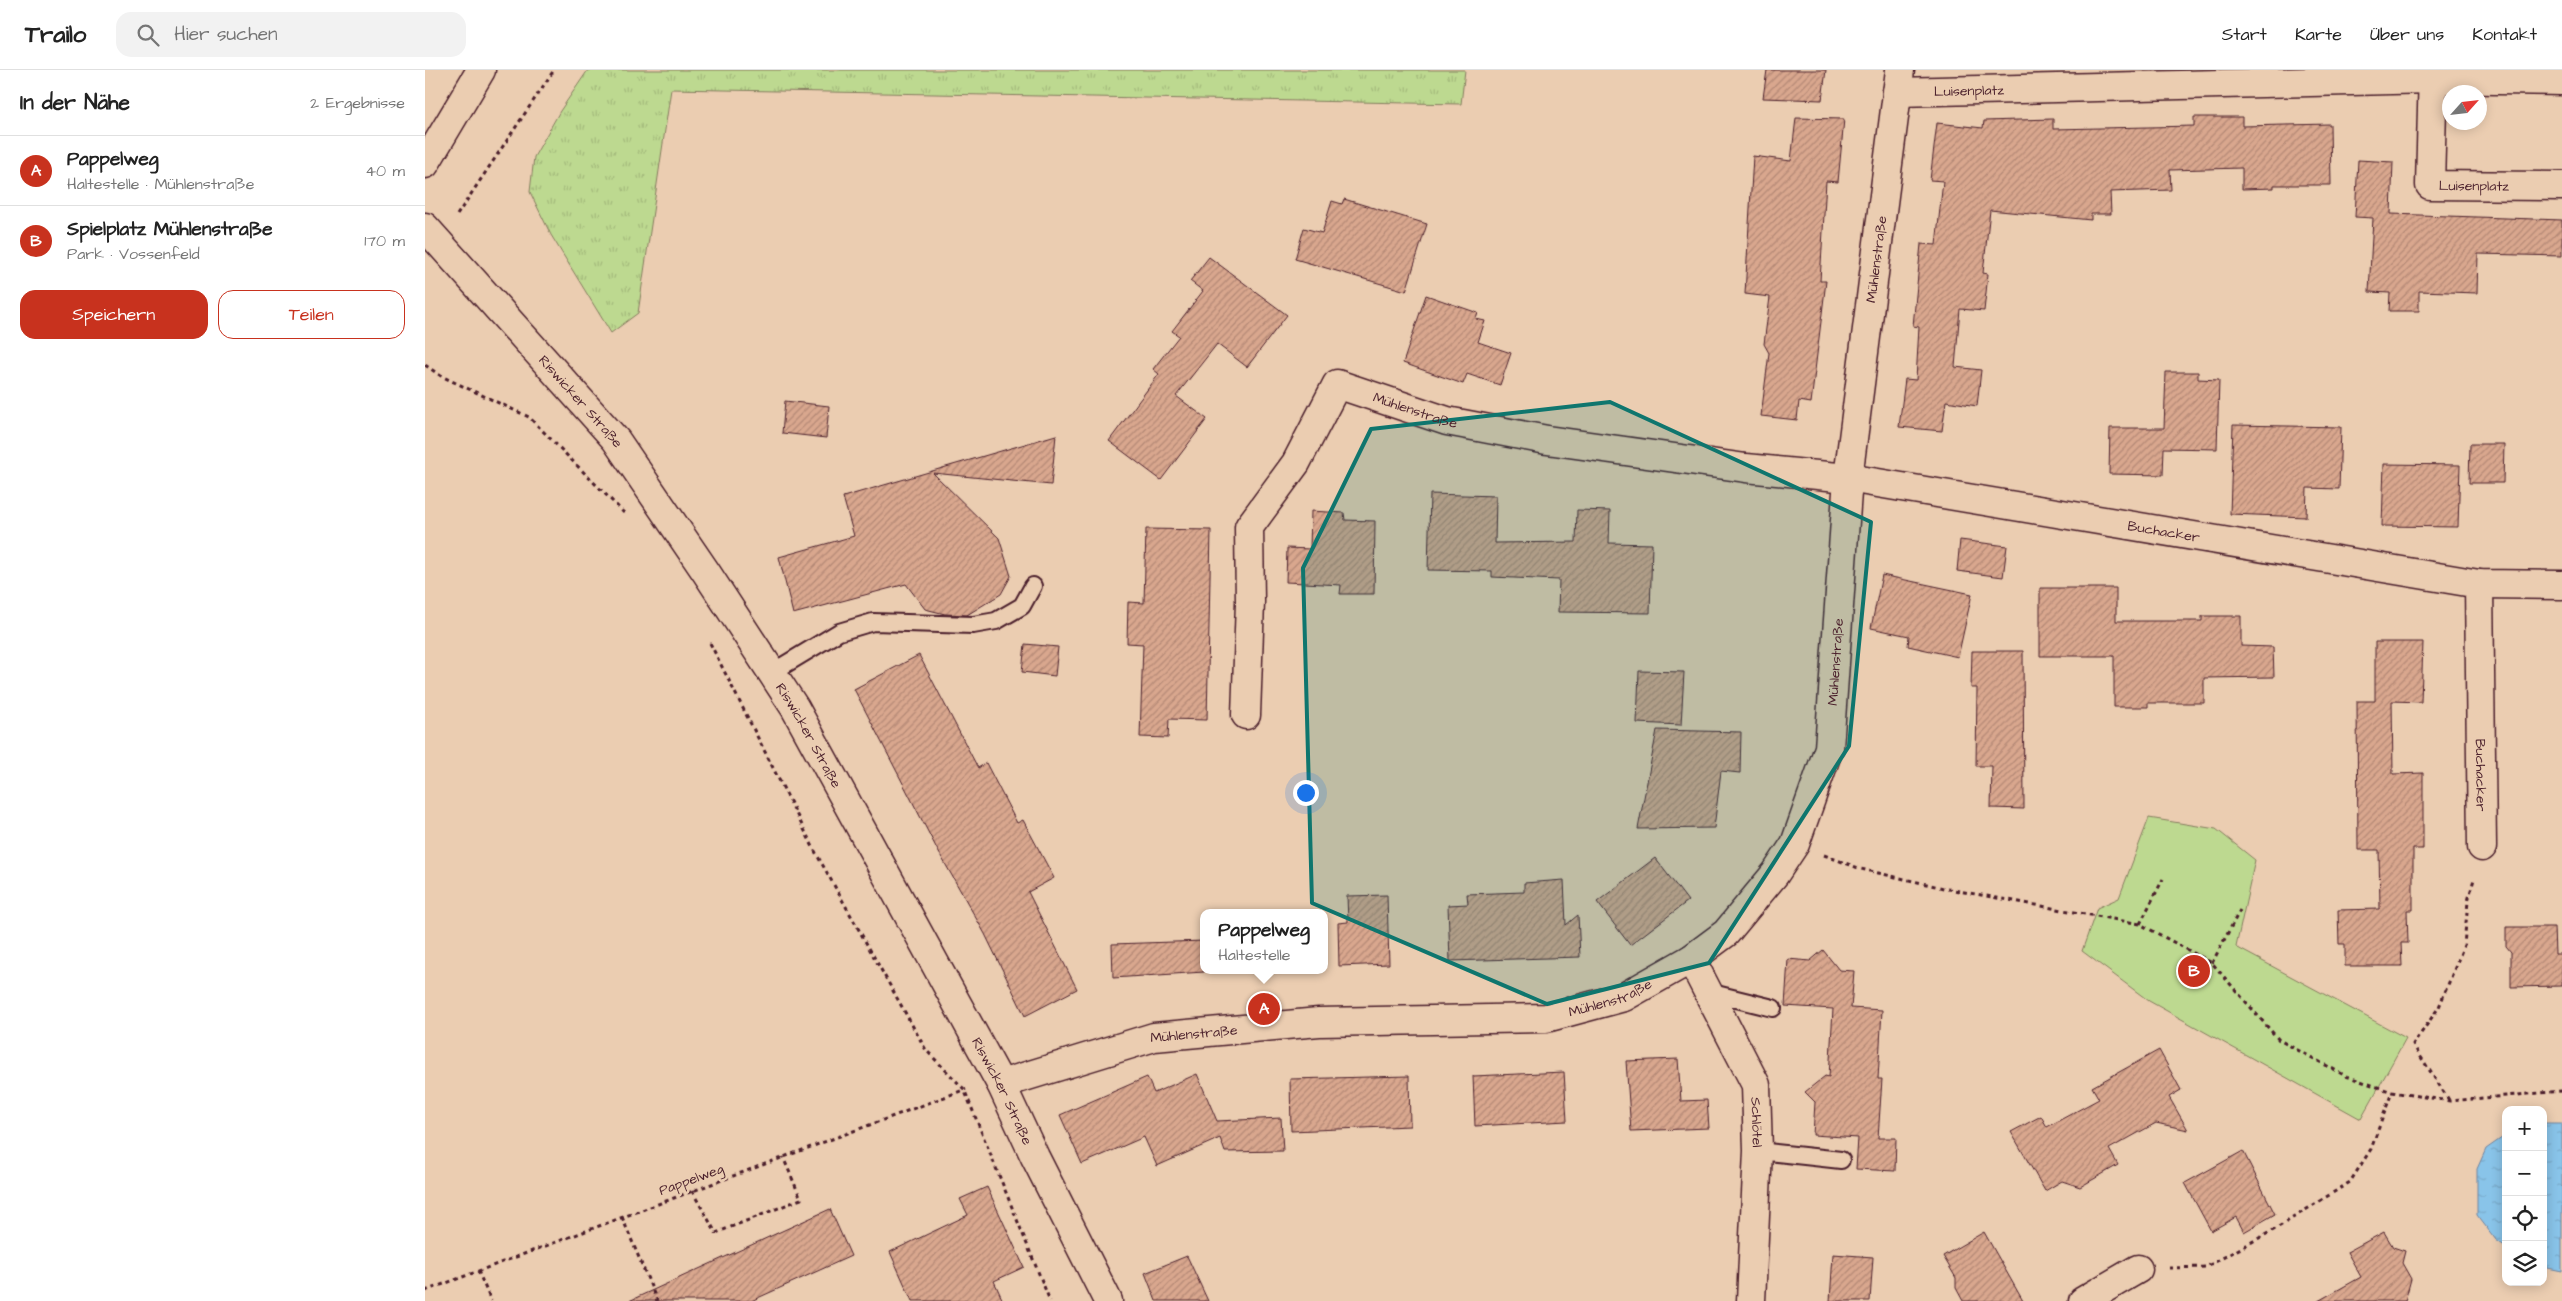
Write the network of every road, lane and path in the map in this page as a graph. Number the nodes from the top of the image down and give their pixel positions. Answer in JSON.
{"nodes":[{"id":1,"x":481,"y":70,"type":"edge"},
{"id":2,"x":554,"y":70,"type":"edge"},
{"id":3,"x":2433,"y":75,"type":"edge"},
{"id":4,"x":1898,"y":81,"type":"edge"},
{"id":5,"x":2562,"y":81,"type":"edge"},
{"id":6,"x":425,"y":164,"type":"edge"},
{"id":7,"x":2562,"y":186,"type":"edge"},
{"id":8,"x":431,"y":234,"type":"edge"},
{"id":9,"x":425,"y":364,"type":"edge"},
{"id":10,"x":1848,"y":478,"type":"junction"},
{"id":11,"x":627,"y":516,"type":"dead end"},
{"id":12,"x":2479,"y":584,"type":"junction"},
{"id":13,"x":2562,"y":585,"type":"edge"},
{"id":14,"x":1033,"y":586,"type":"dead end"},
{"id":15,"x":707,"y":636,"type":"dead end"},
{"id":16,"x":771,"y":673,"type":"junction"},
{"id":17,"x":1246,"y":715,"type":"dead end"},
{"id":18,"x":1795,"y":844,"type":"junction"},
{"id":19,"x":2482,"y":846,"type":"joint"},
{"id":20,"x":2163,"y":879,"type":"dead end"},
{"id":21,"x":2240,"y":910,"type":"dead end"},
{"id":22,"x":2140,"y":924,"type":"junction"},
{"id":23,"x":1691,"y":959,"type":"junction"},
{"id":24,"x":2212,"y":963,"type":"junction"},
{"id":25,"x":1708,"y":992,"type":"junction"},
{"id":26,"x":1773,"y":1008,"type":"dead end"},
{"id":27,"x":1001,"y":1084,"type":"junction"},
{"id":28,"x":964,"y":1089,"type":"junction"},
{"id":29,"x":2562,"y":1091,"type":"edge"},
{"id":30,"x":2392,"y":1092,"type":"junction"},
{"id":31,"x":2450,"y":1101,"type":"junction"},
{"id":32,"x":1758,"y":1151,"type":"junction"},
{"id":33,"x":783,"y":1157,"type":"junction"},
{"id":34,"x":1841,"y":1160,"type":"dead end"},
{"id":35,"x":692,"y":1191,"type":"junction"},
{"id":36,"x":622,"y":1217,"type":"junction"},
{"id":37,"x":2138,"y":1269,"type":"joint"},
{"id":38,"x":478,"y":1271,"type":"junction"},
{"id":39,"x":425,"y":1291,"type":"edge"},
{"id":40,"x":491,"y":1301,"type":"edge"},
{"id":41,"x":657,"y":1301,"type":"edge"},
{"id":42,"x":1050,"y":1301,"type":"edge"},
{"id":43,"x":1108,"y":1301,"type":"edge"},
{"id":44,"x":1751,"y":1301,"type":"edge"},
{"id":45,"x":2083,"y":1301,"type":"edge"}],
"edges":[{"from":1,"to":6,"type":"street"},
{"from":2,"to":8,"type":"path"},
{"from":3,"to":4,"type":"street","name":"Luisenplatz"},
{"from":3,"to":5,"type":"street","name":"Luisenplatz"},
{"from":3,"to":7,"type":"street","name":"Luisenplatz"},
{"from":4,"to":10,"type":"street","name":"Mühlenstraße"},
{"from":8,"to":16,"type":"street","name":"Riswicker Straße"},
{"from":9,"to":11,"type":"path"},
{"from":10,"to":12,"type":"street","name":"Buchacker"},
{"from":10,"to":17,"type":"street","name":"Mühlenstraße"},
{"from":10,"to":18,"type":"street","name":"Mühlenstraße"},
{"from":12,"to":13,"type":"street","name":"Buchacker"},
{"from":12,"to":19,"type":"street","name":"Buchacker"},
{"from":14,"to":16,"type":"lane"},
{"from":15,"to":28,"type":"path"},
{"from":16,"to":27,"type":"street","name":"Riswicker Straße"},
{"from":18,"to":22,"type":"path"},
{"from":18,"to":23,"type":"street","name":"Mühlenstraße"},
{"from":19,"to":31,"type":"path"},
{"from":20,"to":22,"type":"path"},
{"from":21,"to":24,"type":"path"},
{"from":22,"to":24,"type":"path"},
{"from":23,"to":25,"type":"street","name":"Schlötel"},
{"from":23,"to":27,"type":"street","name":"Mühlenstraße"},
{"from":24,"to":30,"type":"path"},
{"from":25,"to":26,"type":"lane"},
{"from":25,"to":32,"type":"street","name":"Schlötel"},
{"from":27,"to":43,"type":"street","name":"Riswicker Straße"},
{"from":28,"to":33,"type":"path","name":"Pappelweg"},
{"from":28,"to":42,"type":"path"},
{"from":29,"to":31,"type":"path"},
{"from":30,"to":31,"type":"path"},
{"from":30,"to":37,"type":"path"},
{"from":32,"to":34,"type":"lane"},
{"from":32,"to":44,"type":"street","name":"Schlötel"},
{"from":33,"to":35,"type":"path","name":"Pappelweg"},
{"from":33,"to":35,"type":"path"},
{"from":35,"to":36,"type":"path","name":"Pappelweg"},
{"from":36,"to":38,"type":"path","name":"Pappelweg"},
{"from":36,"to":41,"type":"path"},
{"from":37,"to":45,"type":"street"},
{"from":38,"to":39,"type":"path","name":"Pappelweg"},
{"from":38,"to":40,"type":"path"}]}
